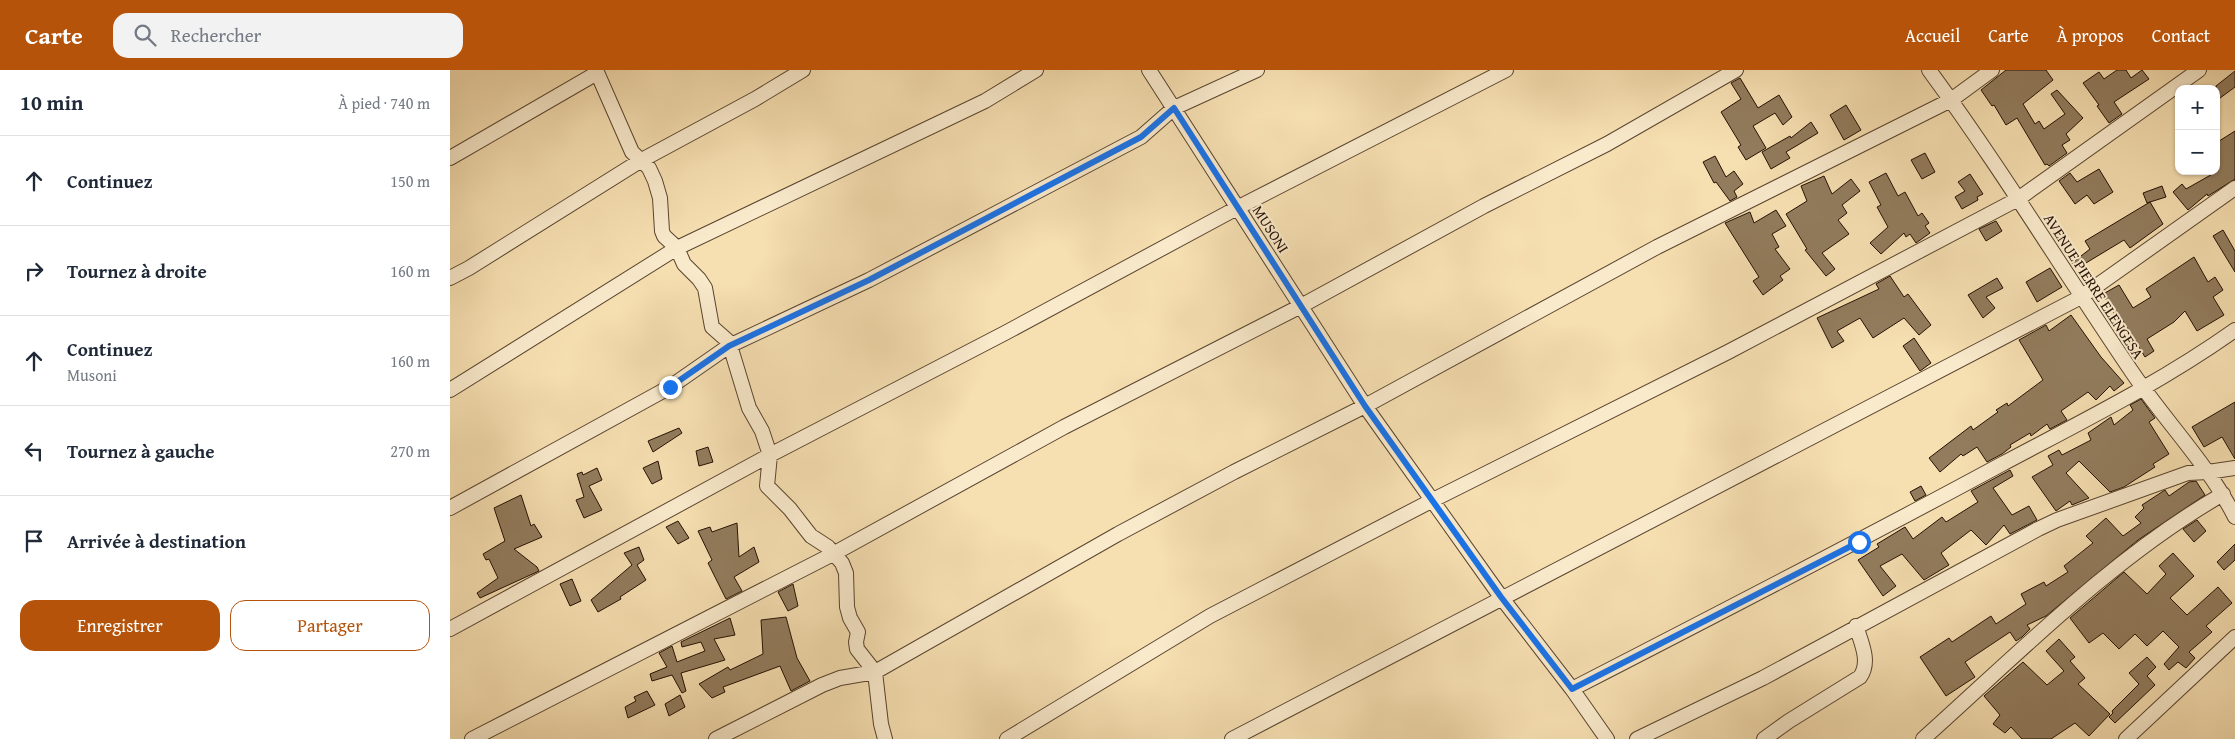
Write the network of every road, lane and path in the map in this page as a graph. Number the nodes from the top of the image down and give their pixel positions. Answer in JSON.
{"nodes":[{"id":1,"x":803,"y":70,"type":"edge"},
{"id":2,"x":1036,"y":70,"type":"edge"},
{"id":3,"x":1149,"y":70,"type":"edge"},
{"id":4,"x":1257,"y":70,"type":"edge"},
{"id":5,"x":1506,"y":70,"type":"edge"},
{"id":6,"x":1736,"y":70,"type":"edge"},
{"id":7,"x":1929,"y":70,"type":"edge"},
{"id":8,"x":1992,"y":70,"type":"edge"},
{"id":9,"x":2199,"y":70,"type":"edge"},
{"id":10,"x":596,"y":72,"type":"edge"},
{"id":11,"x":1951,"y":100,"type":"junction"},
{"id":12,"x":1174,"y":108,"type":"junction"},
{"id":13,"x":450,"y":158,"type":"edge"},
{"id":14,"x":640,"y":161,"type":"junction"},
{"id":15,"x":2235,"y":188,"type":"edge"},
{"id":16,"x":2018,"y":199,"type":"junction"},
{"id":17,"x":1237,"y":208,"type":"junction"},
{"id":18,"x":677,"y":248,"type":"junction"},
{"id":19,"x":450,"y":278,"type":"edge"},
{"id":20,"x":2081,"y":297,"type":"junction"},
{"id":21,"x":1301,"y":306,"type":"junction"},
{"id":22,"x":2235,"y":330,"type":"edge"},
{"id":23,"x":729,"y":346,"type":"junction"},
{"id":24,"x":2142,"y":388,"type":"junction"},
{"id":25,"x":450,"y":390,"type":"edge"},
{"id":26,"x":1365,"y":406,"type":"junction"},
{"id":27,"x":770,"y":455,"type":"junction"},
{"id":28,"x":2235,"y":468,"type":"edge"},
{"id":29,"x":2208,"y":472,"type":"junction"},
{"id":30,"x":2223,"y":494,"type":"junction"},
{"id":31,"x":1433,"y":500,"type":"junction"},
{"id":32,"x":450,"y":508,"type":"edge"},
{"id":33,"x":2235,"y":517,"type":"edge"},
{"id":34,"x":833,"y":554,"type":"junction"},
{"id":35,"x":1501,"y":597,"type":"junction"},
{"id":36,"x":1856,"y":626,"type":"junction"},
{"id":37,"x":450,"y":629,"type":"edge"},
{"id":38,"x":2235,"y":637,"type":"edge"},
{"id":39,"x":875,"y":672,"type":"junction"},
{"id":40,"x":1572,"y":689,"type":"junction"},
{"id":41,"x":472,"y":739,"type":"edge"},
{"id":42,"x":716,"y":739,"type":"edge"},
{"id":43,"x":885,"y":739,"type":"edge"},
{"id":44,"x":1007,"y":739,"type":"edge"},
{"id":45,"x":1232,"y":739,"type":"edge"},
{"id":46,"x":1607,"y":739,"type":"edge"},
{"id":47,"x":1637,"y":739,"type":"edge"},
{"id":48,"x":1764,"y":739,"type":"edge"},
{"id":49,"x":1923,"y":739,"type":"edge"},
{"id":50,"x":2126,"y":739,"type":"edge"}],
"edges":[{"from":1,"to":14,"type":"street"},
{"from":2,"to":18,"type":"street"},
{"from":3,"to":12,"type":"street","name":"MUSONI"},
{"from":4,"to":12,"type":"street"},
{"from":5,"to":17,"type":"street"},
{"from":6,"to":21,"type":"street"},
{"from":7,"to":11,"type":"street","name":"AVENUE PIERRE ELENGESA"},
{"from":8,"to":11,"type":"street"},
{"from":9,"to":16,"type":"street"},
{"from":10,"to":13,"type":"street"},
{"from":10,"to":14,"type":"street"},
{"from":11,"to":16,"type":"street","name":"AVENUE PIERRE ELENGESA"},
{"from":11,"to":26,"type":"street"},
{"from":12,"to":17,"type":"street","name":"MUSONI"},
{"from":12,"to":23,"type":"street"},
{"from":14,"to":18,"type":"street"},
{"from":14,"to":19,"type":"street"},
{"from":15,"to":20,"type":"street"},
{"from":16,"to":20,"type":"street","name":"AVENUE PIERRE ELENGESA"},
{"from":16,"to":31,"type":"street"},
{"from":17,"to":21,"type":"street","name":"MUSONI"},
{"from":17,"to":27,"type":"street"},
{"from":18,"to":23,"type":"street"},
{"from":18,"to":25,"type":"street"},
{"from":20,"to":24,"type":"street","name":"AVENUE PIERRE ELENGESA"},
{"from":20,"to":35,"type":"street"},
{"from":21,"to":26,"type":"street","name":"MUSONI"},
{"from":21,"to":34,"type":"street"},
{"from":22,"to":24,"type":"street"},
{"from":23,"to":27,"type":"street"},
{"from":23,"to":32,"type":"street"},
{"from":24,"to":29,"type":"street","name":"AVENUE PIERRE ELENGESA"},
{"from":24,"to":40,"type":"street"},
{"from":26,"to":31,"type":"street","name":"MUSONI"},
{"from":26,"to":39,"type":"street"},
{"from":27,"to":34,"type":"street"},
{"from":27,"to":37,"type":"street"},
{"from":28,"to":29,"type":"street"},
{"from":29,"to":30,"type":"street","name":"AVENUE PIERRE ELENGESA"},
{"from":29,"to":36,"type":"street"},
{"from":30,"to":33,"type":"street","name":"AVENUE PIERRE ELENGESA"},
{"from":30,"to":49,"type":"street"},
{"from":31,"to":35,"type":"street","name":"MUSONI"},
{"from":31,"to":44,"type":"street"},
{"from":34,"to":39,"type":"street"},
{"from":34,"to":41,"type":"street"},
{"from":35,"to":40,"type":"street","name":"MUSONI"},
{"from":35,"to":45,"type":"street"},
{"from":36,"to":47,"type":"street"},
{"from":36,"to":48,"type":"street"},
{"from":38,"to":50,"type":"street"},
{"from":39,"to":42,"type":"street"},
{"from":39,"to":43,"type":"street"},
{"from":40,"to":46,"type":"street","name":"MUSONI"}]}
